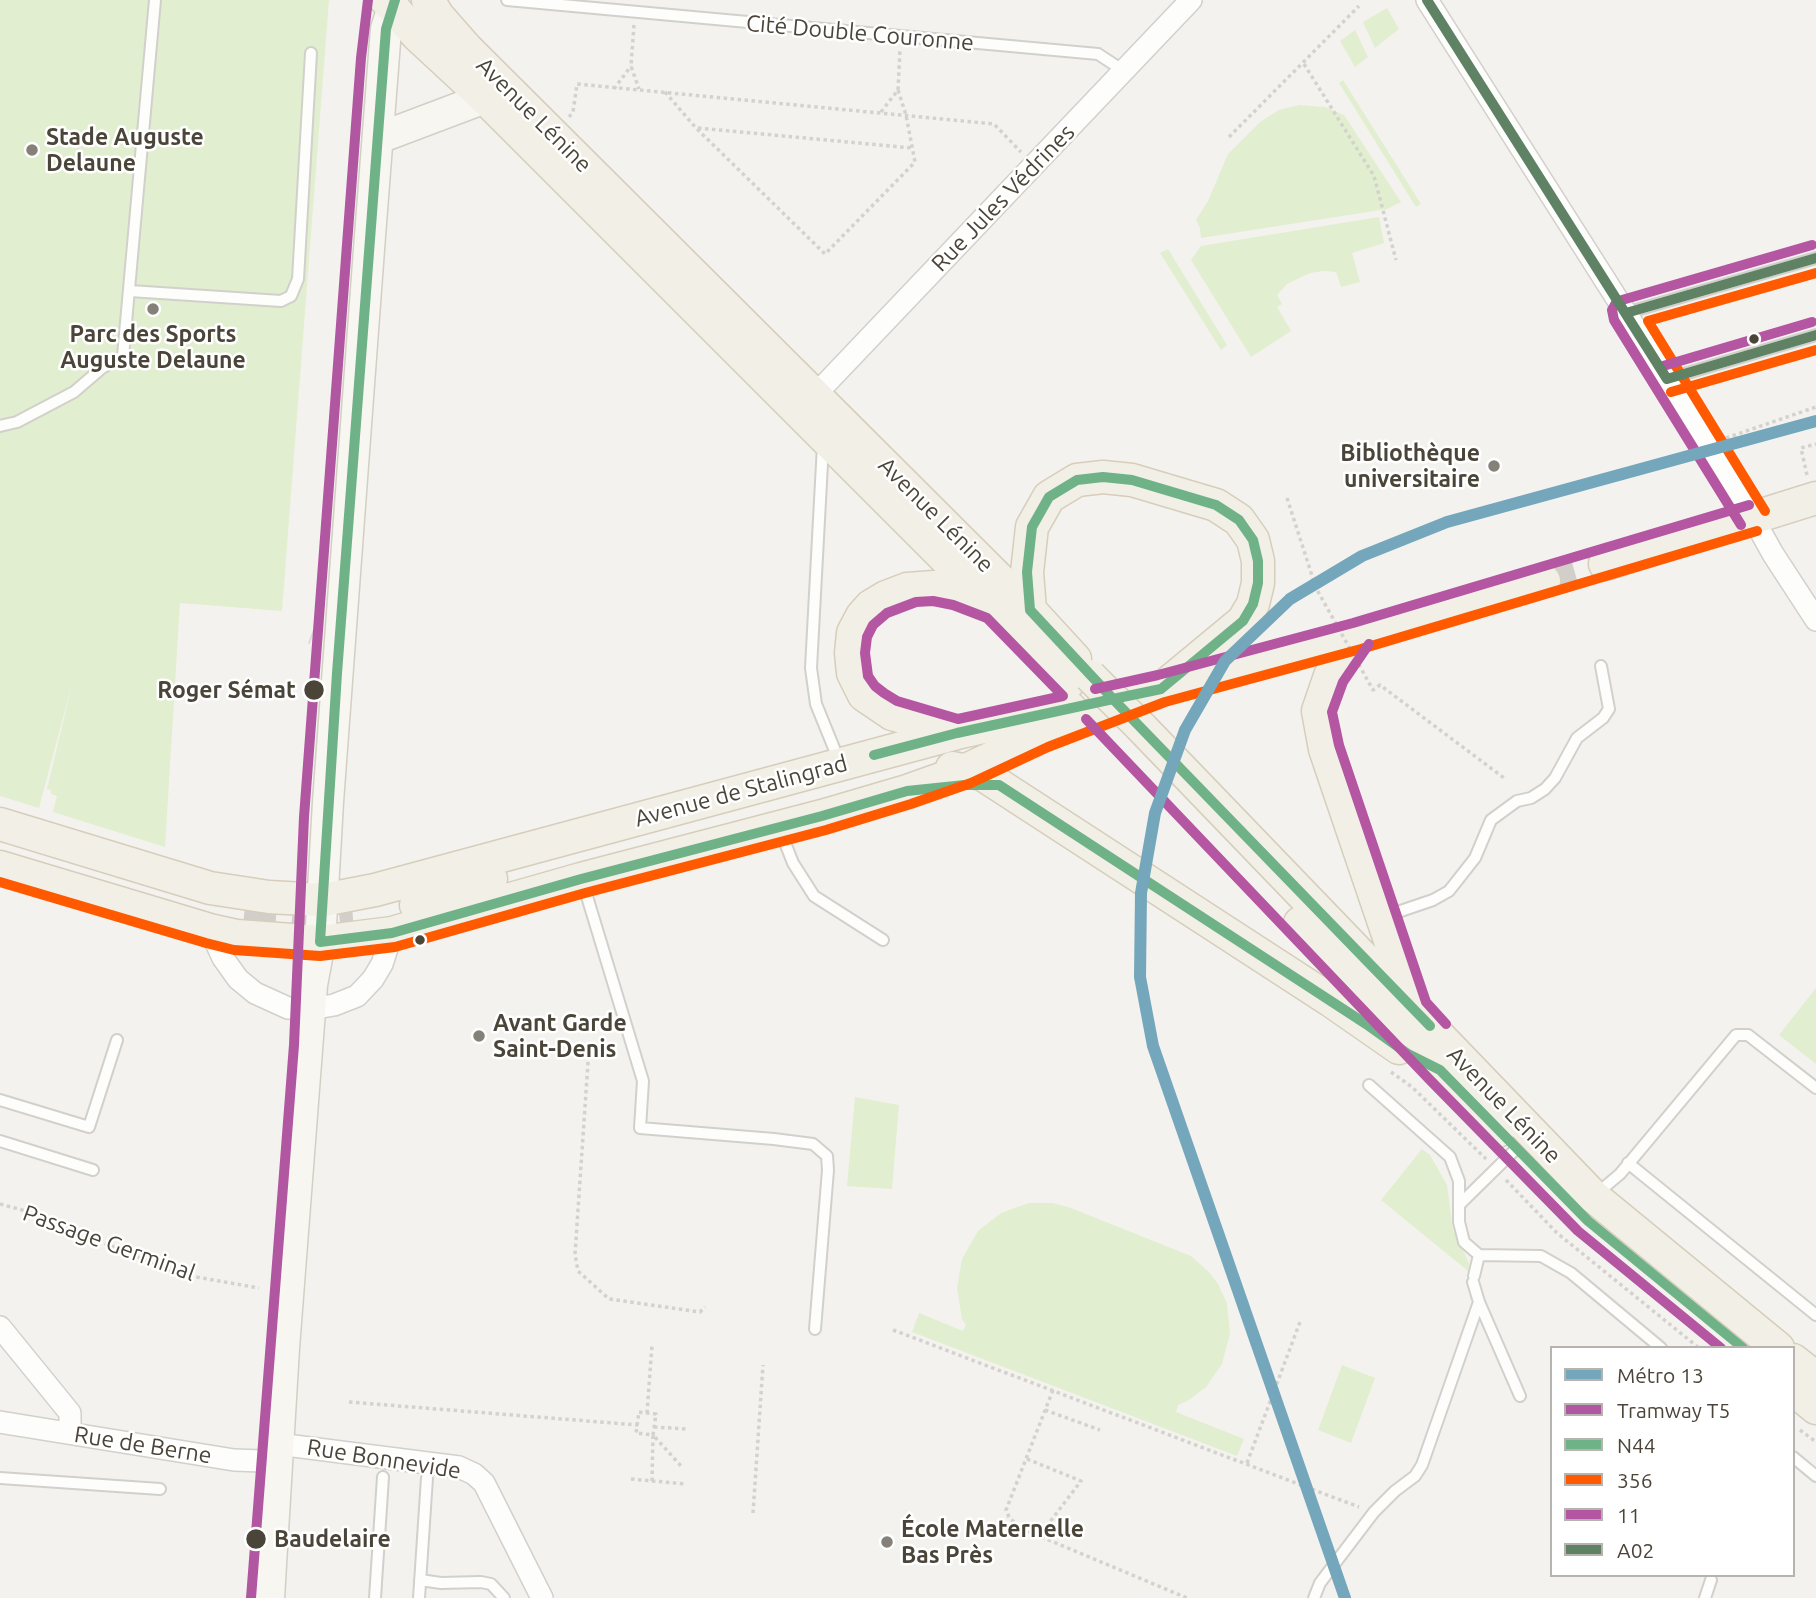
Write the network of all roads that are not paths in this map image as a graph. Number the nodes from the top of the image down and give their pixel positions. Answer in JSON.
{"nodes":[{"id":1,"x":155,"y":0,"type":"edge"},
{"id":2,"x":507,"y":0,"type":"edge"},
{"id":3,"x":1191,"y":0,"type":"edge"},
{"id":4,"x":1427,"y":0,"type":"edge"},
{"id":5,"x":431,"y":1,"type":"edge"},
{"id":6,"x":388,"y":7,"type":"edge"},
{"id":7,"x":311,"y":54,"type":"dead end"},
{"id":8,"x":1124,"y":71,"type":"junction"},
{"id":9,"x":485,"y":98,"type":"junction"},
{"id":10,"x":379,"y":138,"type":"junction"},
{"id":11,"x":1816,"y":258,"type":"edge"},
{"id":12,"x":130,"y":291,"type":"junction"},
{"id":13,"x":1626,"y":313,"type":"junction"},
{"id":14,"x":1816,"y":335,"type":"edge"},
{"id":15,"x":1667,"y":379,"type":"junction"},
{"id":16,"x":815,"y":395,"type":"junction"},
{"id":17,"x":0,"y":426,"type":"edge"},
{"id":18,"x":823,"y":435,"type":"junction"},
{"id":19,"x":1814,"y":499,"type":"edge"},
{"id":20,"x":1753,"y":518,"type":"junction"},
{"id":21,"x":1605,"y":564,"type":"tunnel mouth"},
{"id":22,"x":1544,"y":581,"type":"tunnel mouth"},
{"id":23,"x":995,"y":606,"type":"junction"},
{"id":24,"x":1030,"y":610,"type":"junction"},
{"id":25,"x":1816,"y":620,"type":"edge"},
{"id":26,"x":1357,"y":636,"type":"junction"},
{"id":27,"x":1601,"y":666,"type":"dead end"},
{"id":28,"x":1080,"y":679,"type":"junction"},
{"id":29,"x":1161,"y":689,"type":"junction"},
{"id":30,"x":1131,"y":731,"type":"junction"},
{"id":31,"x":957,"y":733,"type":"junction"},
{"id":32,"x":1043,"y":734,"type":"junction"},
{"id":33,"x":841,"y":764,"type":"junction"},
{"id":34,"x":966,"y":769,"type":"junction"},
{"id":35,"x":914,"y":780,"type":"junction"},
{"id":36,"x":999,"y":785,"type":"junction"},
{"id":37,"x":763,"y":786,"type":"junction"},
{"id":38,"x":0,"y":824,"type":"edge"},
{"id":39,"x":779,"y":828,"type":"junction"},
{"id":40,"x":0,"y":840,"type":"edge"},
{"id":41,"x":0,"y":852,"type":"edge"},
{"id":42,"x":0,"y":867,"type":"edge"},
{"id":43,"x":581,"y":879,"type":"junction"},
{"id":44,"x":323,"y":900,"type":"junction"},
{"id":45,"x":416,"y":905,"type":"junction"},
{"id":46,"x":1383,"y":916,"type":"junction"},
{"id":47,"x":353,"y":919,"type":"tunnel mouth"},
{"id":48,"x":211,"y":930,"type":"junction"},
{"id":49,"x":392,"y":933,"type":"junction"},
{"id":50,"x":883,"y":940,"type":"dead end"},
{"id":51,"x":320,"y":942,"type":"junction"},
{"id":52,"x":310,"y":1009,"type":"junction"},
{"id":53,"x":1413,"y":1009,"type":"junction"},
{"id":54,"x":117,"y":1040,"type":"dead end"},
{"id":55,"x":1440,"y":1070,"type":"junction"},
{"id":56,"x":1369,"y":1084,"type":"dead end"},
{"id":57,"x":1816,"y":1088,"type":"edge"},
{"id":58,"x":0,"y":1100,"type":"edge"},
{"id":59,"x":0,"y":1141,"type":"edge"},
{"id":60,"x":1511,"y":1155,"type":"junction"},
{"id":61,"x":1628,"y":1163,"type":"junction"},
{"id":62,"x":93,"y":1170,"type":"dead end"},
{"id":63,"x":1594,"y":1197,"type":"junction"},
{"id":64,"x":1460,"y":1204,"type":"junction"},
{"id":65,"x":1479,"y":1255,"type":"junction"},
{"id":66,"x":1479,"y":1302,"type":"junction"},
{"id":67,"x":1816,"y":1315,"type":"edge"},
{"id":68,"x":0,"y":1327,"type":"edge"},
{"id":69,"x":815,"y":1329,"type":"dead end"},
{"id":70,"x":1659,"y":1346,"type":"edge"},
{"id":71,"x":1741,"y":1346,"type":"edge"},
{"id":72,"x":1776,"y":1346,"type":"edge"},
{"id":73,"x":1795,"y":1362,"type":"edge"},
{"id":74,"x":1816,"y":1378,"type":"edge"},
{"id":75,"x":1795,"y":1391,"type":"edge"},
{"id":76,"x":1520,"y":1396,"type":"dead end"},
{"id":77,"x":1816,"y":1408,"type":"edge"},
{"id":78,"x":0,"y":1422,"type":"edge"},
{"id":79,"x":70,"y":1433,"type":"junction"},
{"id":80,"x":278,"y":1444,"type":"junction"},
{"id":81,"x":1795,"y":1459,"type":"edge"},
{"id":82,"x":1816,"y":1476,"type":"edge"},
{"id":83,"x":383,"y":1477,"type":"dead end"},
{"id":84,"x":0,"y":1478,"type":"edge"},
{"id":85,"x":427,"y":1478,"type":"dead end"},
{"id":86,"x":160,"y":1489,"type":"dead end"},
{"id":87,"x":420,"y":1580,"type":"junction"},
{"id":88,"x":1711,"y":1580,"type":"dead end"},
{"id":89,"x":269,"y":1598,"type":"edge"},
{"id":90,"x":374,"y":1598,"type":"edge"},
{"id":91,"x":419,"y":1598,"type":"edge"},
{"id":92,"x":504,"y":1598,"type":"edge"},
{"id":93,"x":542,"y":1598,"type":"edge"},
{"id":94,"x":1314,"y":1598,"type":"edge"},
{"id":95,"x":1705,"y":1598,"type":"edge"}],
"edges":[{"from":1,"to":12,"type":"lane"},
{"from":2,"to":8,"type":"lane","name":"Cité Double Couronne"},
{"from":3,"to":8,"type":"street","name":"Rue Jules Védrines"},
{"from":4,"to":13,"type":"street"},
{"from":5,"to":16,"type":"main road","name":"Avenue Lénine"},
{"from":6,"to":9,"type":"main road","name":"Avenue Lénine"},
{"from":6,"to":10,"type":"street"},
{"from":7,"to":12,"type":"lane"},
{"from":8,"to":16,"type":"street","name":"Rue Jules Védrines"},
{"from":9,"to":10,"type":"street"},
{"from":9,"to":18,"type":"main road","name":"Avenue Lénine"},
{"from":10,"to":44,"type":"street"},
{"from":11,"to":13,"type":"lane"},
{"from":12,"to":17,"type":"lane"},
{"from":13,"to":15,"type":"street"},
{"from":14,"to":15,"type":"lane"},
{"from":15,"to":20,"type":"street"},
{"from":16,"to":24,"type":"main road","name":"Avenue Lénine"},
{"from":18,"to":23,"type":"main road","name":"Avenue Lénine"},
{"from":18,"to":33,"type":"lane"},
{"from":19,"to":20,"type":"main road"},
{"from":20,"to":21,"type":"main road"},
{"from":20,"to":25,"type":"street"},
{"from":22,"to":26,"type":"main road","name":"Avenue de Stalingrad"},
{"from":23,"to":28,"type":"main road","name":"Avenue Lénine"},
{"from":23,"to":31,"type":"main road"},
{"from":24,"to":28,"type":"main road","name":"Avenue Lénine"},
{"from":24,"to":29,"type":"main road"},
{"from":26,"to":29,"type":"main road","name":"Avenue de Stalingrad"},
{"from":26,"to":46,"type":"main road"},
{"from":27,"to":46,"type":"lane"},
{"from":28,"to":30,"type":"main road","name":"Avenue Lénine"},
{"from":29,"to":31,"type":"main road","name":"Avenue de Stalingrad"},
{"from":29,"to":32,"type":"main road","name":"Avenue de Stalingrad"},
{"from":30,"to":53,"type":"main road","name":"Avenue Lénine"},
{"from":30,"to":55,"type":"main road","name":"Avenue Lénine"},
{"from":31,"to":33,"type":"main road","name":"Avenue de Stalingrad"},
{"from":32,"to":34,"type":"main road","name":"Avenue de Stalingrad"},
{"from":32,"to":35,"type":"main road","name":"Avenue de Stalingrad"},
{"from":33,"to":37,"type":"main road","name":"Avenue de Stalingrad"},
{"from":34,"to":35,"type":"main road"},
{"from":34,"to":36,"type":"main road"},
{"from":35,"to":36,"type":"main road"},
{"from":35,"to":39,"type":"main road","name":"Avenue de Stalingrad"},
{"from":35,"to":45,"type":"main road","name":"Avenue de Stalingrad"},
{"from":36,"to":55,"type":"main road"},
{"from":37,"to":44,"type":"main road","name":"Avenue de Stalingrad"},
{"from":37,"to":45,"type":"main road"},
{"from":38,"to":44,"type":"main road","name":"Avenue de Stalingrad"},
{"from":39,"to":43,"type":"main road","name":"Avenue de Stalingrad"},
{"from":39,"to":50,"type":"lane"},
{"from":40,"to":41,"type":"main road"},
{"from":42,"to":48,"type":"main road","name":"Avenue de Stalingrad"},
{"from":43,"to":49,"type":"main road","name":"Avenue de Stalingrad"},
{"from":43,"to":69,"type":"lane"},
{"from":44,"to":51,"type":"street"},
{"from":45,"to":47,"type":"main road","name":"Avenue de Stalingrad"},
{"from":46,"to":53,"type":"main road"},
{"from":48,"to":51,"type":"main road","name":"Avenue de Stalingrad"},
{"from":48,"to":52,"type":"street"},
{"from":49,"to":51,"type":"main road","name":"Avenue de Stalingrad"},
{"from":49,"to":52,"type":"street"},
{"from":51,"to":52,"type":"street"},
{"from":52,"to":80,"type":"street"},
{"from":53,"to":63,"type":"main road","name":"Avenue Lénine"},
{"from":54,"to":58,"type":"lane"},
{"from":55,"to":60,"type":"main road","name":"Avenue Lénine"},
{"from":56,"to":64,"type":"lane"},
{"from":57,"to":61,"type":"lane"},
{"from":59,"to":62,"type":"lane"},
{"from":60,"to":64,"type":"lane"},
{"from":60,"to":71,"type":"main road","name":"Avenue Lénine"},
{"from":61,"to":63,"type":"lane"},
{"from":61,"to":67,"type":"lane"},
{"from":63,"to":72,"type":"main road","name":"Avenue Lénine"},
{"from":64,"to":65,"type":"lane"},
{"from":65,"to":66,"type":"lane"},
{"from":65,"to":70,"type":"lane"},
{"from":66,"to":76,"type":"lane"},
{"from":66,"to":94,"type":"lane"},
{"from":68,"to":79,"type":"street"},
{"from":73,"to":74,"type":"main road"},
{"from":75,"to":77,"type":"main road"},
{"from":78,"to":79,"type":"street","name":"Rue de Berne"},
{"from":79,"to":80,"type":"street","name":"Rue de Berne"},
{"from":80,"to":89,"type":"street"},
{"from":80,"to":93,"type":"street","name":"Rue Bonnevide"},
{"from":81,"to":82,"type":"lane"},
{"from":83,"to":90,"type":"lane"},
{"from":84,"to":86,"type":"lane"},
{"from":85,"to":87,"type":"lane"},
{"from":87,"to":91,"type":"lane"},
{"from":87,"to":92,"type":"lane"},
{"from":88,"to":95,"type":"lane"}]}
